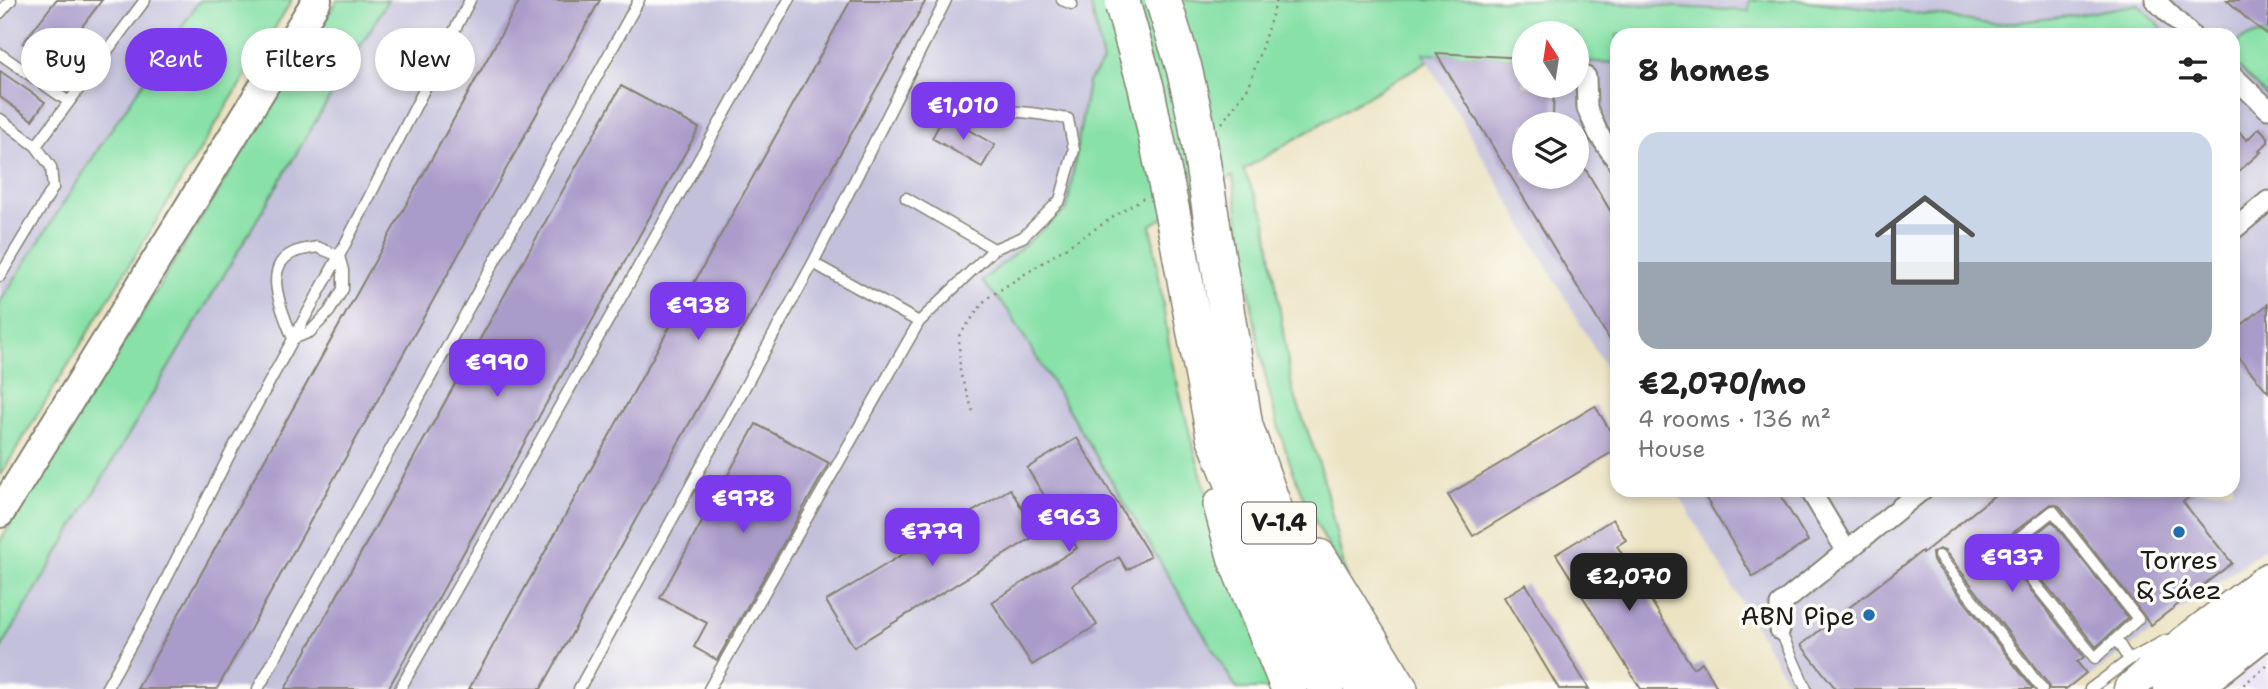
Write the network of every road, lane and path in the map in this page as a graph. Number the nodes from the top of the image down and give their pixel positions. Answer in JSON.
{"nodes":[{"id":1,"x":11,"y":0,"type":"edge"},
{"id":2,"x":145,"y":0,"type":"edge"},
{"id":3,"x":317,"y":0,"type":"edge"},
{"id":4,"x":470,"y":0,"type":"edge"},
{"id":5,"x":639,"y":0,"type":"edge"},
{"id":6,"x":789,"y":0,"type":"edge"},
{"id":7,"x":946,"y":0,"type":"edge"},
{"id":8,"x":1163,"y":0,"type":"edge"},
{"id":9,"x":1276,"y":0,"type":"edge"},
{"id":10,"x":2155,"y":0,"type":"edge"},
{"id":11,"x":1121,"y":2,"type":"edge"},
{"id":12,"x":0,"y":13,"type":"edge"},
{"id":13,"x":2184,"y":28,"type":"edge"},
{"id":14,"x":0,"y":54,"type":"edge"},
{"id":15,"x":2240,"y":84,"type":"edge"},
{"id":16,"x":1587,"y":98,"type":"edge"},
{"id":17,"x":69,"y":102,"type":"junction"},
{"id":18,"x":2268,"y":109,"type":"edge"},
{"id":19,"x":0,"y":119,"type":"edge"},
{"id":20,"x":969,"y":121,"type":"dead end"},
{"id":21,"x":1215,"y":130,"type":"dead end"},
{"id":22,"x":36,"y":146,"type":"junction"},
{"id":23,"x":1610,"y":151,"type":"edge"},
{"id":24,"x":1147,"y":194,"type":"dead end"},
{"id":25,"x":906,"y":198,"type":"dead end"},
{"id":26,"x":2268,"y":201,"type":"edge"},
{"id":27,"x":2240,"y":224,"type":"edge"},
{"id":28,"x":994,"y":249,"type":"junction"},
{"id":29,"x":339,"y":256,"type":"junction"},
{"id":30,"x":813,"y":263,"type":"junction"},
{"id":31,"x":0,"y":276,"type":"edge"},
{"id":32,"x":919,"y":322,"type":"junction"},
{"id":33,"x":293,"y":339,"type":"junction"},
{"id":34,"x":1230,"y":344,"type":"junction"},
{"id":35,"x":973,"y":411,"type":"dead end"},
{"id":36,"x":1214,"y":436,"type":"junction"},
{"id":37,"x":1814,"y":497,"type":"edge"},
{"id":38,"x":1914,"y":497,"type":"edge"},
{"id":39,"x":0,"y":513,"type":"edge"},
{"id":40,"x":1847,"y":552,"type":"junction"},
{"id":41,"x":1939,"y":556,"type":"dead end"},
{"id":42,"x":2268,"y":578,"type":"edge"},
{"id":43,"x":2237,"y":601,"type":"junction"},
{"id":44,"x":2268,"y":611,"type":"edge"},
{"id":45,"x":2268,"y":621,"type":"edge"},
{"id":46,"x":1780,"y":630,"type":"joint"},
{"id":47,"x":2268,"y":638,"type":"edge"},
{"id":48,"x":2116,"y":639,"type":"junction"},
{"id":49,"x":2183,"y":642,"type":"junction"},
{"id":50,"x":2268,"y":665,"type":"edge"},
{"id":51,"x":2129,"y":675,"type":"edge"},
{"id":52,"x":106,"y":689,"type":"edge"},
{"id":53,"x":258,"y":689,"type":"edge"},
{"id":54,"x":400,"y":689,"type":"edge"},
{"id":55,"x":579,"y":689,"type":"edge"},
{"id":56,"x":709,"y":689,"type":"edge"},
{"id":57,"x":1289,"y":689,"type":"edge"},
{"id":58,"x":1326,"y":689,"type":"edge"},
{"id":59,"x":1363,"y":689,"type":"edge"},
{"id":60,"x":1400,"y":689,"type":"edge"},
{"id":61,"x":1806,"y":689,"type":"edge"},
{"id":62,"x":2042,"y":689,"type":"edge"},
{"id":63,"x":2090,"y":689,"type":"edge"},
{"id":64,"x":2108,"y":689,"type":"edge"},
{"id":65,"x":2169,"y":689,"type":"edge"},
{"id":66,"x":2184,"y":689,"type":"edge"},
{"id":67,"x":2203,"y":689,"type":"edge"},
{"id":68,"x":2238,"y":689,"type":"edge"}],
"edges":[{"from":1,"to":12,"type":"lane"},
{"from":2,"to":17,"type":"lane"},
{"from":3,"to":39,"type":"main road"},
{"from":4,"to":29,"type":"lane"},
{"from":5,"to":53,"type":"lane"},
{"from":6,"to":54,"type":"lane"},
{"from":7,"to":30,"type":"lane"},
{"from":8,"to":34,"type":"highway","number":"V-1.4","bridge":true},
{"from":9,"to":21,"type":"path"},
{"from":10,"to":13,"type":"street"},
{"from":11,"to":36,"type":"highway","number":"V-1.4","bridge":true},
{"from":14,"to":17,"type":"lane"},
{"from":15,"to":18,"type":"street"},
{"from":16,"to":23,"type":"street"},
{"from":17,"to":22,"type":"lane"},
{"from":19,"to":22,"type":"lane"},
{"from":20,"to":28,"type":"lane"},
{"from":22,"to":31,"type":"lane"},
{"from":24,"to":35,"type":"path"},
{"from":25,"to":28,"type":"lane"},
{"from":26,"to":27,"type":"street"},
{"from":28,"to":32,"type":"lane"},
{"from":29,"to":33,"type":"lane"},
{"from":29,"to":33,"type":"lane"},
{"from":29,"to":33,"type":"lane"},
{"from":30,"to":32,"type":"lane"},
{"from":30,"to":55,"type":"lane"},
{"from":32,"to":56,"type":"lane"},
{"from":33,"to":52,"type":"lane"},
{"from":34,"to":59,"type":"highway","number":"V-1.4"},
{"from":34,"to":60,"type":"highway"},
{"from":36,"to":57,"type":"highway"},
{"from":36,"to":58,"type":"highway","number":"V-1.4"},
{"from":37,"to":40,"type":"street"},
{"from":38,"to":40,"type":"street"},
{"from":40,"to":46,"type":"street"},
{"from":41,"to":62,"type":"lane"},
{"from":42,"to":43,"type":"main road"},
{"from":43,"to":49,"type":"main road"},
{"from":43,"to":51,"type":"lane"},
{"from":44,"to":65,"type":"main road"},
{"from":45,"to":66,"type":"street"},
{"from":46,"to":61,"type":"lane"},
{"from":47,"to":67,"type":"street"},
{"from":48,"to":48,"type":"lane"},
{"from":48,"to":51,"type":"lane"},
{"from":49,"to":51,"type":"main road"},
{"from":49,"to":64,"type":"main road"},
{"from":50,"to":68,"type":"path"},
{"from":51,"to":63,"type":"lane"}]}
